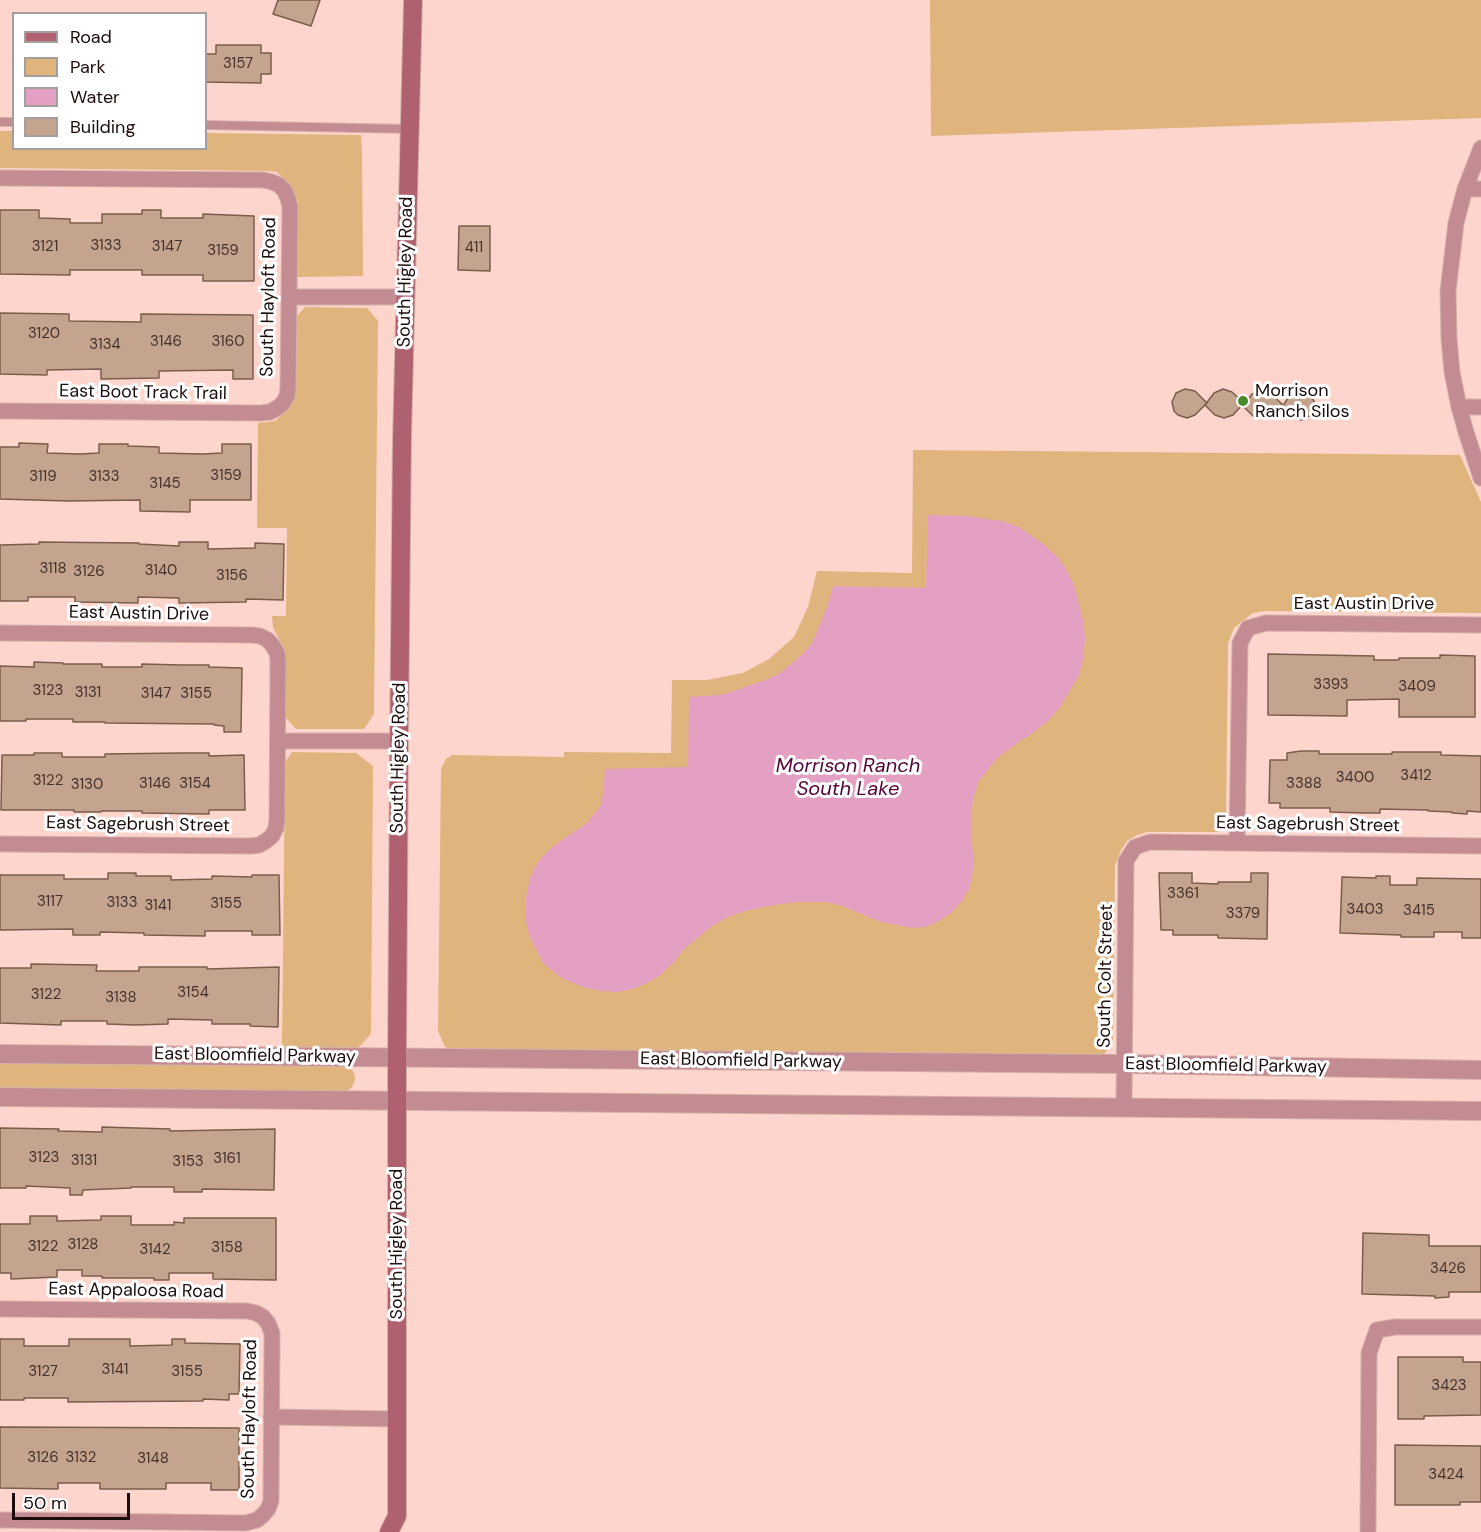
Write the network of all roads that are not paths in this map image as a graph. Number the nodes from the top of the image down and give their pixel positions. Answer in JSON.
{"nodes":[{"id":1,"x":413,"y":0,"type":"edge"},
{"id":2,"x":207,"y":125,"type":"edge"},
{"id":3,"x":410,"y":129,"type":"junction"},
{"id":4,"x":1481,"y":148,"type":"edge"},
{"id":5,"x":1477,"y":171,"type":"edge"},
{"id":6,"x":0,"y":178,"type":"edge"},
{"id":7,"x":1465,"y":189,"type":"junction"},
{"id":8,"x":1481,"y":189,"type":"edge"},
{"id":9,"x":289,"y":297,"type":"junction"},
{"id":10,"x":406,"y":297,"type":"junction"},
{"id":11,"x":283,"y":403,"type":"joint"},
{"id":12,"x":1459,"y":407,"type":"junction"},
{"id":13,"x":1481,"y":407,"type":"edge"},
{"id":14,"x":0,"y":411,"type":"edge"},
{"id":15,"x":1481,"y":478,"type":"edge"},
{"id":16,"x":1481,"y":625,"type":"edge"},
{"id":17,"x":0,"y":633,"type":"edge"},
{"id":18,"x":278,"y":741,"type":"junction"},
{"id":19,"x":399,"y":741,"type":"junction"},
{"id":20,"x":0,"y":843,"type":"edge"},
{"id":21,"x":1237,"y":843,"type":"junction"},
{"id":22,"x":1481,"y":846,"type":"edge"},
{"id":23,"x":1135,"y":847,"type":"joint"},
{"id":24,"x":0,"y":1054,"type":"edge"},
{"id":25,"x":397,"y":1058,"type":"junction"},
{"id":26,"x":1124,"y":1064,"type":"junction"},
{"id":27,"x":1481,"y":1070,"type":"edge"},
{"id":28,"x":0,"y":1097,"type":"edge"},
{"id":29,"x":396,"y":1101,"type":"junction"},
{"id":30,"x":1124,"y":1108,"type":"junction"},
{"id":31,"x":1481,"y":1111,"type":"edge"},
{"id":32,"x":0,"y":1309,"type":"edge"},
{"id":33,"x":268,"y":1323,"type":"joint"},
{"id":34,"x":1481,"y":1328,"type":"edge"},
{"id":35,"x":271,"y":1417,"type":"junction"},
{"id":36,"x":397,"y":1419,"type":"junction"},
{"id":37,"x":0,"y":1520,"type":"edge"},
{"id":38,"x":393,"y":1524,"type":"edge"},
{"id":39,"x":406,"y":1532,"type":"edge"},
{"id":40,"x":1368,"y":1532,"type":"edge"}],
"edges":[{"from":1,"to":3,"type":"main road","name":"South Higley Road"},
{"from":2,"to":3,"type":"lane"},
{"from":3,"to":10,"type":"main road","name":"South Higley Road"},
{"from":4,"to":5,"type":"street"},
{"from":5,"to":7,"type":"street"},
{"from":6,"to":9,"type":"street","name":"South Hayloft Road"},
{"from":7,"to":8,"type":"street"},
{"from":7,"to":12,"type":"street"},
{"from":9,"to":10,"type":"street"},
{"from":9,"to":11,"type":"street","name":"South Hayloft Road"},
{"from":10,"to":19,"type":"main road","name":"South Higley Road"},
{"from":11,"to":14,"type":"street","name":"East Boot Track Trail"},
{"from":12,"to":13,"type":"street"},
{"from":12,"to":15,"type":"street"},
{"from":16,"to":21,"type":"street","name":"East Austin Drive"},
{"from":17,"to":18,"type":"street","name":"East Austin Drive"},
{"from":18,"to":19,"type":"street"},
{"from":18,"to":20,"type":"street","name":"East Sagebrush Street"},
{"from":19,"to":25,"type":"main road","name":"South Higley Road"},
{"from":21,"to":22,"type":"street","name":"East Sagebrush Street"},
{"from":21,"to":23,"type":"street","name":"East Sagebrush Street"},
{"from":23,"to":26,"type":"street","name":"South Colt Street"},
{"from":24,"to":25,"type":"street","name":"East Bloomfield Parkway"},
{"from":25,"to":26,"type":"street","name":"East Bloomfield Parkway"},
{"from":25,"to":29,"type":"main road","name":"South Higley Road"},
{"from":26,"to":27,"type":"street","name":"East Bloomfield Parkway"},
{"from":26,"to":30,"type":"street","name":"South Colt Street"},
{"from":28,"to":29,"type":"street"},
{"from":29,"to":30,"type":"street"},
{"from":29,"to":36,"type":"main road","name":"South Higley Road"},
{"from":30,"to":31,"type":"street"},
{"from":32,"to":33,"type":"street","name":"East Appaloosa Road"},
{"from":33,"to":35,"type":"street","name":"South Hayloft Road"},
{"from":34,"to":40,"type":"street"},
{"from":35,"to":36,"type":"street"},
{"from":35,"to":37,"type":"street","name":"South Hayloft Road"},
{"from":36,"to":38,"type":"main road","name":"South Higley Road"},
{"from":38,"to":39,"type":"main road","name":"South Higley Road"}]}
